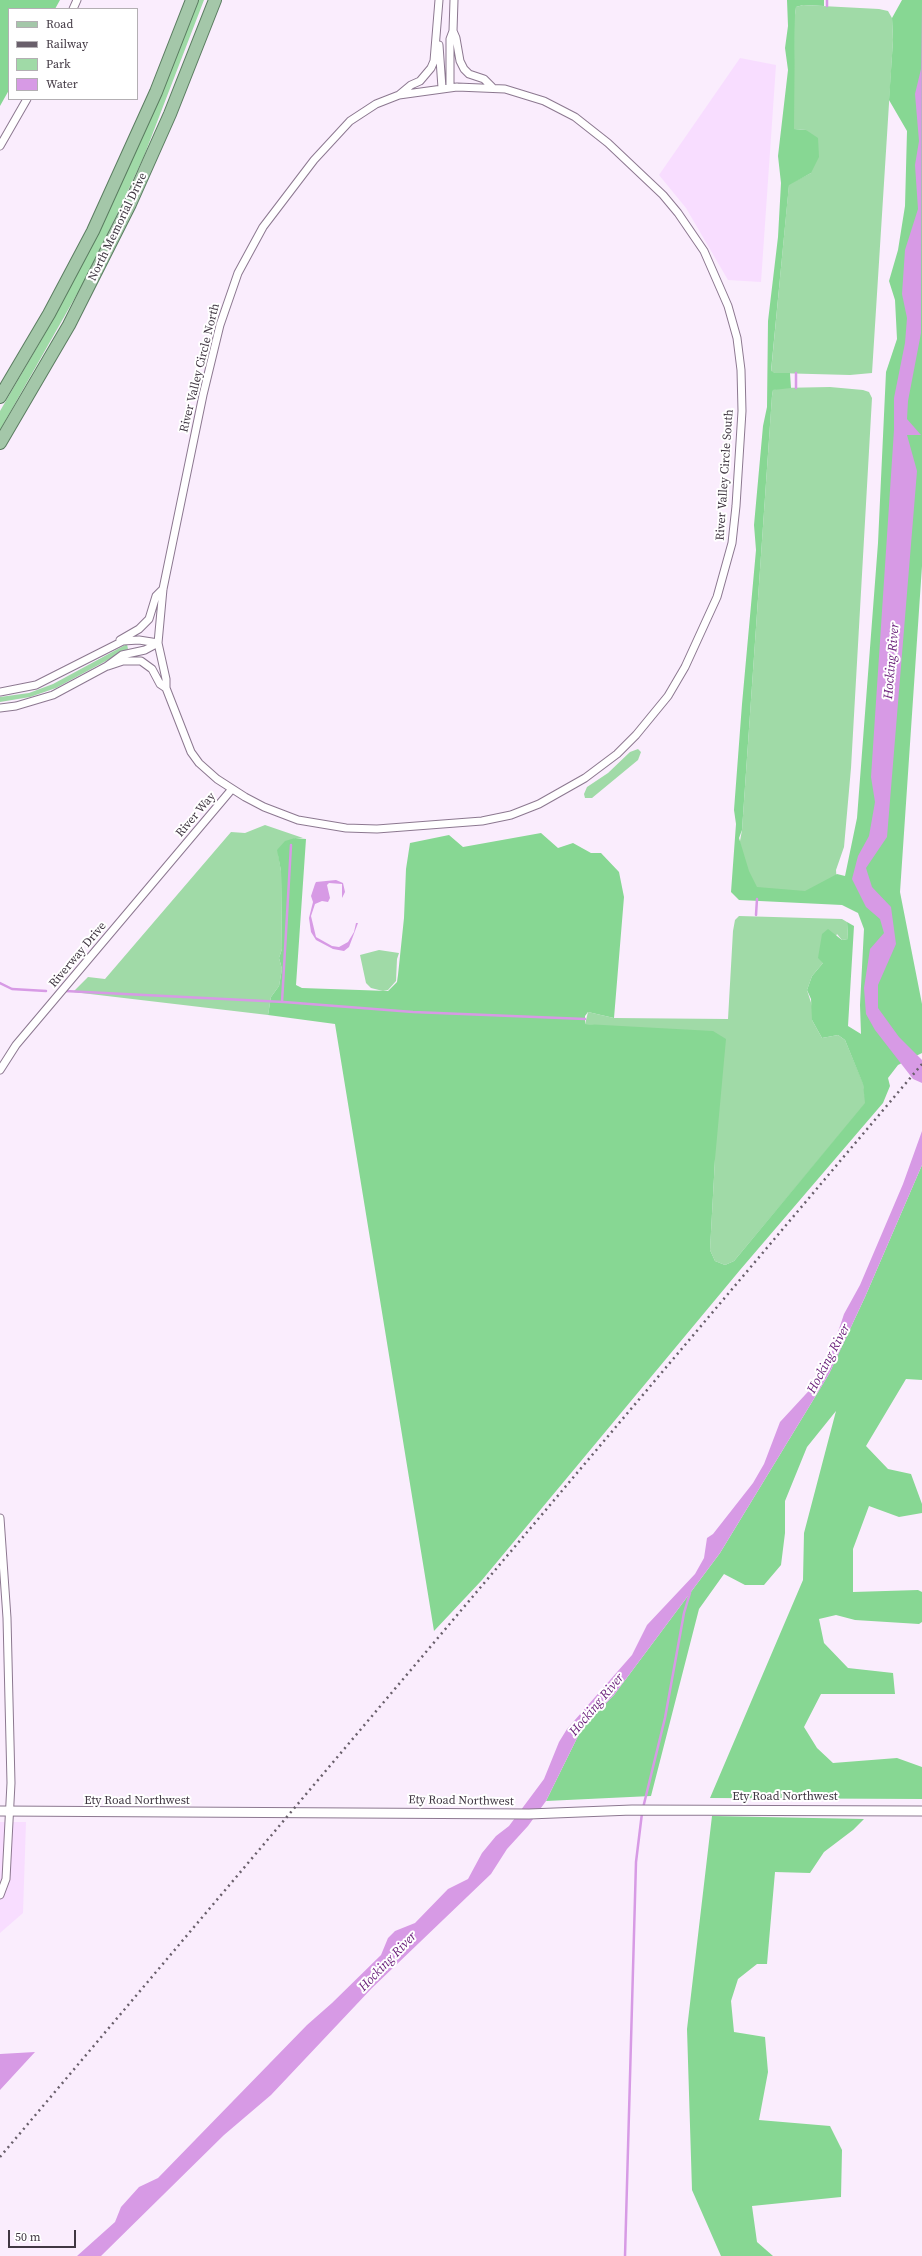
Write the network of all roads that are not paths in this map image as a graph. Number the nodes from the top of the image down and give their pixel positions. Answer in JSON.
{"nodes":[{"id":1,"x":192,"y":0,"type":"edge"},
{"id":2,"x":215,"y":0,"type":"edge"},
{"id":3,"x":439,"y":0,"type":"edge"},
{"id":4,"x":454,"y":0,"type":"edge"},
{"id":5,"x":453,"y":31,"type":"junction"},
{"id":6,"x":437,"y":32,"type":"junction"},
{"id":7,"x":492,"y":87,"type":"junction"},
{"id":8,"x":442,"y":88,"type":"junction"},
{"id":9,"x":450,"y":88,"type":"junction"},
{"id":10,"x":399,"y":95,"type":"junction"},
{"id":11,"x":26,"y":100,"type":"edge"},
{"id":12,"x":0,"y":146,"type":"edge"},
{"id":13,"x":0,"y":397,"type":"edge"},
{"id":14,"x":0,"y":443,"type":"edge"},
{"id":15,"x":162,"y":589,"type":"junction"},
{"id":16,"x":158,"y":643,"type":"junction"},
{"id":17,"x":114,"y":644,"type":"junction"},
{"id":18,"x":107,"y":666,"type":"junction"},
{"id":19,"x":166,"y":688,"type":"junction"},
{"id":20,"x":0,"y":692,"type":"edge"},
{"id":21,"x":0,"y":708,"type":"edge"},
{"id":22,"x":232,"y":789,"type":"junction"},
{"id":23,"x":176,"y":855,"type":"joint"},
{"id":24,"x":0,"y":1070,"type":"edge"},
{"id":25,"x":0,"y":1518,"type":"edge"},
{"id":26,"x":0,"y":1665,"type":"edge"},
{"id":27,"x":8,"y":1665,"type":"junction"},
{"id":28,"x":0,"y":1811,"type":"edge"},
{"id":29,"x":11,"y":1811,"type":"junction"},
{"id":30,"x":922,"y":1811,"type":"edge"},
{"id":31,"x":0,"y":1895,"type":"edge"}],
"edges":[{"from":1,"to":13,"type":"main road","name":"North Memorial Drive"},
{"from":2,"to":14,"type":"main road","name":"North Memorial Drive"},
{"from":3,"to":6,"type":"street"},
{"from":4,"to":5,"type":"street"},
{"from":5,"to":7,"type":"street"},
{"from":5,"to":9,"type":"street"},
{"from":6,"to":8,"type":"street"},
{"from":6,"to":10,"type":"street"},
{"from":7,"to":9,"type":"street","name":"River Valley Circle South"},
{"from":7,"to":22,"type":"street","name":"River Valley Circle South"},
{"from":8,"to":9,"type":"street","name":"River Valley Circle South"},
{"from":8,"to":10,"type":"street","name":"River Valley Circle North"},
{"from":10,"to":15,"type":"street","name":"River Valley Circle North"},
{"from":11,"to":12,"type":"street"},
{"from":15,"to":16,"type":"street","name":"River Valley Circle North"},
{"from":15,"to":17,"type":"street","name":"River Valley Circle North"},
{"from":16,"to":17,"type":"street"},
{"from":16,"to":18,"type":"street"},
{"from":16,"to":19,"type":"street","name":"River Valley Circle South"},
{"from":17,"to":20,"type":"street"},
{"from":18,"to":19,"type":"street","name":"River Valley Circle South"},
{"from":18,"to":21,"type":"street"},
{"from":19,"to":22,"type":"street","name":"River Valley Circle South"},
{"from":22,"to":23,"type":"street","name":"River Way"},
{"from":23,"to":24,"type":"street","name":"Riverway Drive"},
{"from":25,"to":27,"type":"street"},
{"from":26,"to":27,"type":"street"},
{"from":27,"to":29,"type":"street"},
{"from":28,"to":29,"type":"street","name":"Ety Road Northwest"},
{"from":29,"to":30,"type":"street","name":"Ety Road Northwest"},
{"from":29,"to":31,"type":"street"}]}
